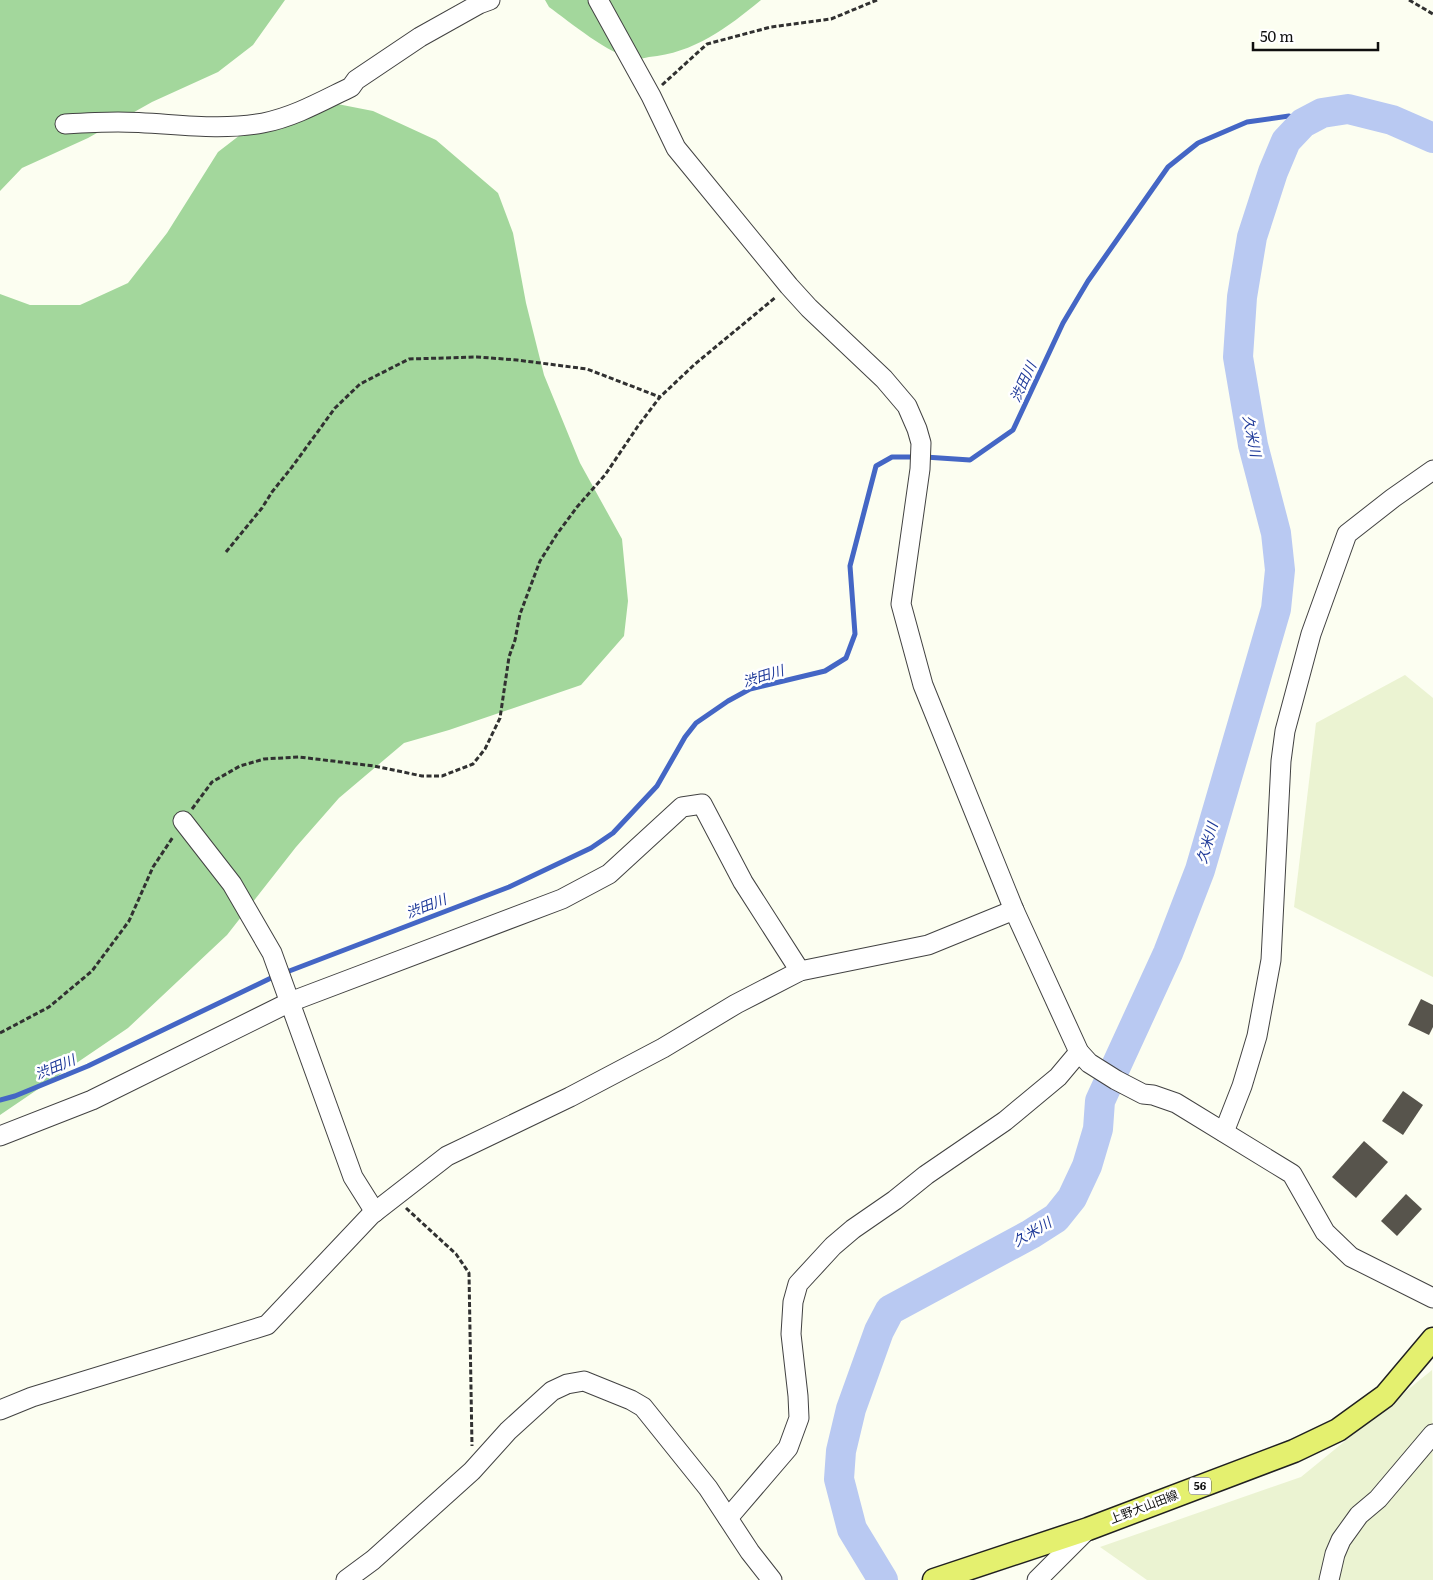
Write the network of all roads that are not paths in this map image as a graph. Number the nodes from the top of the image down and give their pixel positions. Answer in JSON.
{"nodes":[{"id":1,"x":490,"y":0,"type":"edge"},
{"id":2,"x":598,"y":0,"type":"edge"},
{"id":3,"x":65,"y":124,"type":"dead end"},
{"id":4,"x":1433,"y":470,"type":"edge"},
{"id":5,"x":183,"y":822,"type":"road end"},
{"id":6,"x":1014,"y":910,"type":"junction"},
{"id":7,"x":800,"y":971,"type":"junction"},
{"id":8,"x":288,"y":997,"type":"junction"},
{"id":9,"x":1084,"y":1058,"type":"junction"},
{"id":10,"x":1224,"y":1132,"type":"junction"},
{"id":11,"x":0,"y":1136,"type":"edge"},
{"id":12,"x":375,"y":1212,"type":"junction"},
{"id":13,"x":1433,"y":1298,"type":"edge"},
{"id":14,"x":1430,"y":1350,"type":"edge"},
{"id":15,"x":0,"y":1410,"type":"edge"},
{"id":16,"x":1433,"y":1434,"type":"edge"},
{"id":17,"x":728,"y":1518,"type":"junction"},
{"id":18,"x":1088,"y":1529,"type":"junction"},
{"id":19,"x":367,"y":1574,"type":"edge"},
{"id":20,"x":346,"y":1580,"type":"edge"},
{"id":21,"x":772,"y":1580,"type":"edge"},
{"id":22,"x":934,"y":1580,"type":"edge"},
{"id":23,"x":1037,"y":1580,"type":"edge"},
{"id":24,"x":1329,"y":1580,"type":"edge"}],
"edges":[{"from":1,"to":3,"type":"street"},
{"from":2,"to":6,"type":"street"},
{"from":4,"to":10,"type":"street"},
{"from":5,"to":8,"type":"street"},
{"from":6,"to":7,"type":"street"},
{"from":6,"to":9,"type":"street"},
{"from":7,"to":8,"type":"street"},
{"from":7,"to":12,"type":"street"},
{"from":8,"to":11,"type":"street"},
{"from":8,"to":12,"type":"street"},
{"from":9,"to":10,"type":"street"},
{"from":9,"to":17,"type":"street"},
{"from":10,"to":13,"type":"street"},
{"from":12,"to":15,"type":"street"},
{"from":14,"to":18,"type":"main road","name":"上野大山田線","number":"56"},
{"from":16,"to":24,"type":"street"},
{"from":17,"to":19,"type":"street"},
{"from":17,"to":21,"type":"street"},
{"from":18,"to":22,"type":"main road","name":"上野大山田線","number":"56"},
{"from":18,"to":23,"type":"street"},
{"from":19,"to":20,"type":"street"}]}
